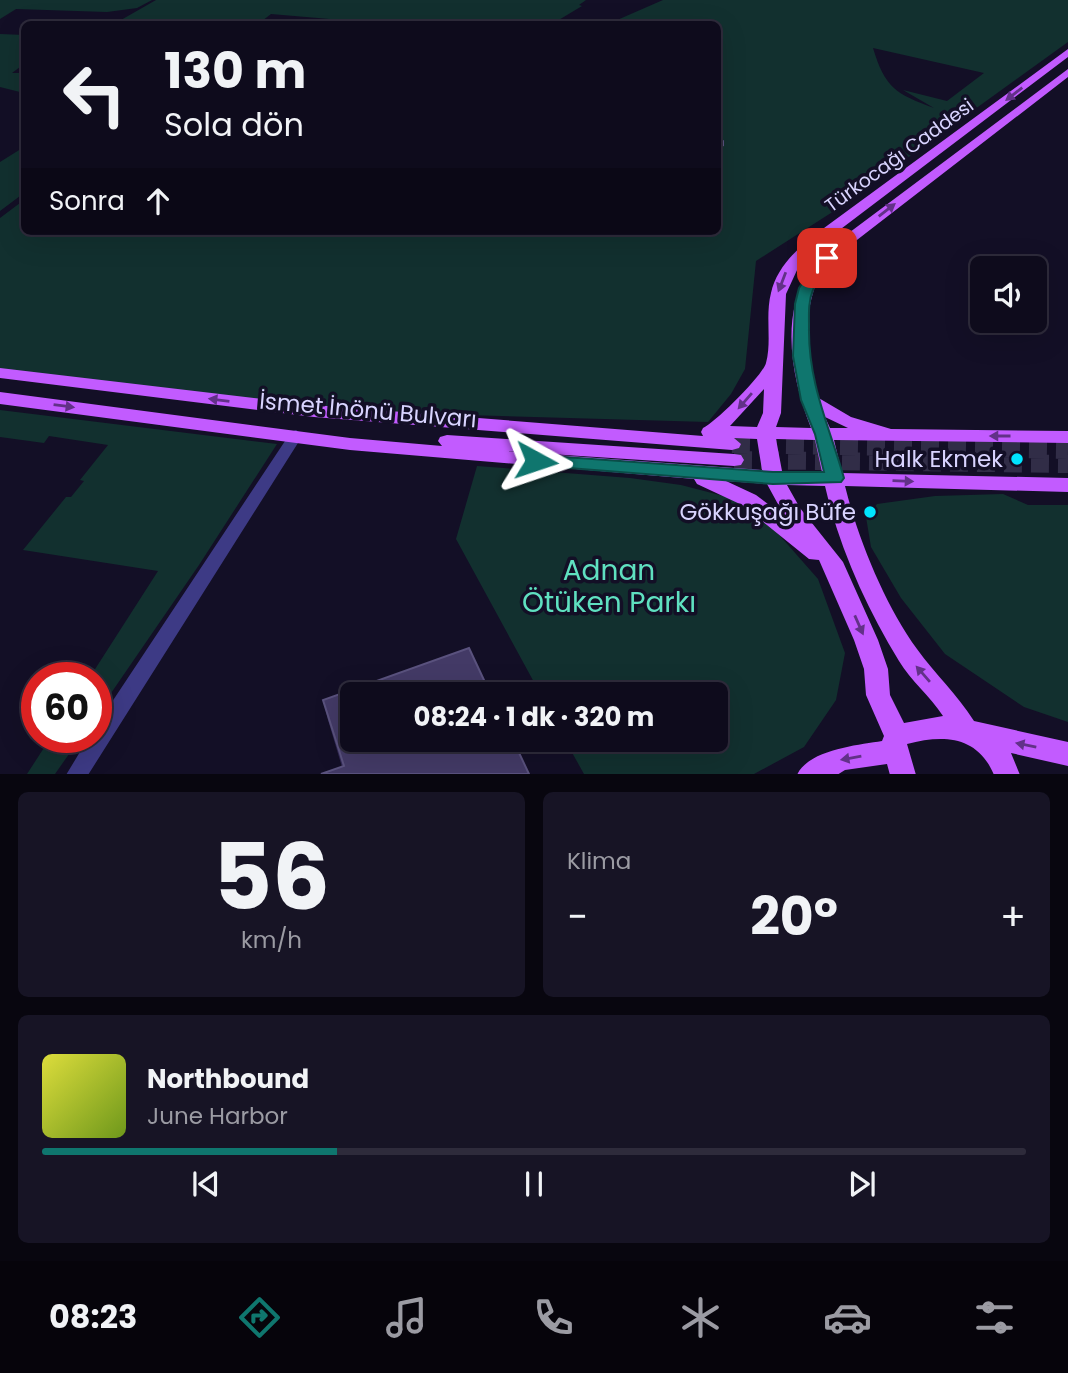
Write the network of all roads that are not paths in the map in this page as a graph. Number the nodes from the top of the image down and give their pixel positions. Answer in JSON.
{"nodes":[{"id":1,"x":1068,"y":52,"type":"edge"},
{"id":2,"x":1068,"y":72,"type":"edge"},
{"id":3,"x":966,"y":130,"type":"junction"},
{"id":4,"x":987,"y":133,"type":"junction"},
{"id":5,"x":774,"y":366,"type":"junction"},
{"id":6,"x":0,"y":373,"type":"edge"},
{"id":7,"x":0,"y":398,"type":"edge"},
{"id":8,"x":809,"y":400,"type":"junction"},
{"id":9,"x":128,"y":414,"type":"junction"},
{"id":10,"x":458,"y":424,"type":"junction"},
{"id":11,"x":765,"y":431,"type":"junction"},
{"id":12,"x":713,"y":432,"type":"junction"},
{"id":13,"x":823,"y":434,"type":"junction"},
{"id":14,"x":296,"y":435,"type":"junction"},
{"id":15,"x":890,"y":435,"type":"junction"},
{"id":16,"x":1068,"y":436,"type":"edge"},
{"id":17,"x":687,"y":472,"type":"junction"},
{"id":18,"x":773,"y":478,"type":"junction"},
{"id":19,"x":835,"y":478,"type":"junction"},
{"id":20,"x":1068,"y":485,"type":"edge"},
{"id":21,"x":832,"y":562,"type":"junction"},
{"id":22,"x":974,"y":732,"type":"junction"},
{"id":23,"x":899,"y":754,"type":"edge"},
{"id":24,"x":1068,"y":754,"type":"edge"},
{"id":25,"x":77,"y":774,"type":"edge"},
{"id":26,"x":812,"y":774,"type":"edge"},
{"id":27,"x":1007,"y":774,"type":"edge"}],
"edges":[{"from":1,"to":3,"type":"main road","name":"Türkocağı Caddesi","one_way":true},
{"from":2,"to":4,"type":"main road","name":"Türkocağı Caddesi"},
{"from":3,"to":4,"type":"main road"},
{"from":3,"to":5,"type":"main road","name":"Türkocağı Caddesi","one_way":true},
{"from":8,"to":4,"type":"main road","name":"Türkocağı Caddesi","one_way":true},
{"from":5,"to":11,"type":"main road","name":"Türkocağı Caddesi"},
{"from":5,"to":12,"type":"main road","one_way":true},
{"from":10,"to":6,"type":"main road","name":"İsmet İnönü Bulvarı","one_way":true},
{"from":7,"to":9,"type":"main road","name":"İsmet İnönü Bulvarı","one_way":true},
{"from":8,"to":13,"type":"main road","name":"Türkocağı Caddesi"},
{"from":8,"to":15,"type":"main road"},
{"from":9,"to":10,"type":"main road","name":"İsmet İnönü Bulvarı"},
{"from":9,"to":14,"type":"main road"},
{"from":10,"to":12,"type":"main road"},
{"from":11,"to":12,"type":"main road"},
{"from":11,"to":13,"type":"main road"},
{"from":11,"to":18,"type":"main road"},
{"from":13,"to":15,"type":"main road"},
{"from":13,"to":19,"type":"main road","name":"Türkocağı Caddesi"},
{"from":14,"to":17,"type":"main road"},
{"from":14,"to":25,"type":"street"},
{"from":16,"to":15,"type":"main road","one_way":true},
{"from":17,"to":18,"type":"main road"},
{"from":17,"to":21,"type":"main road"},
{"from":18,"to":19,"type":"main road"},
{"from":18,"to":21,"type":"main road"},
{"from":19,"to":20,"type":"main road","one_way":true},
{"from":22,"to":19,"type":"main road","name":"Türkocağı Caddesi","one_way":true},
{"from":21,"to":23,"type":"main road","one_way":true},
{"from":22,"to":23,"type":"main road"},
{"from":24,"to":22,"type":"main road","one_way":true},
{"from":22,"to":27,"type":"main road","name":"Türkocağı Caddesi"},
{"from":23,"to":26,"type":"main road","one_way":true}]}
